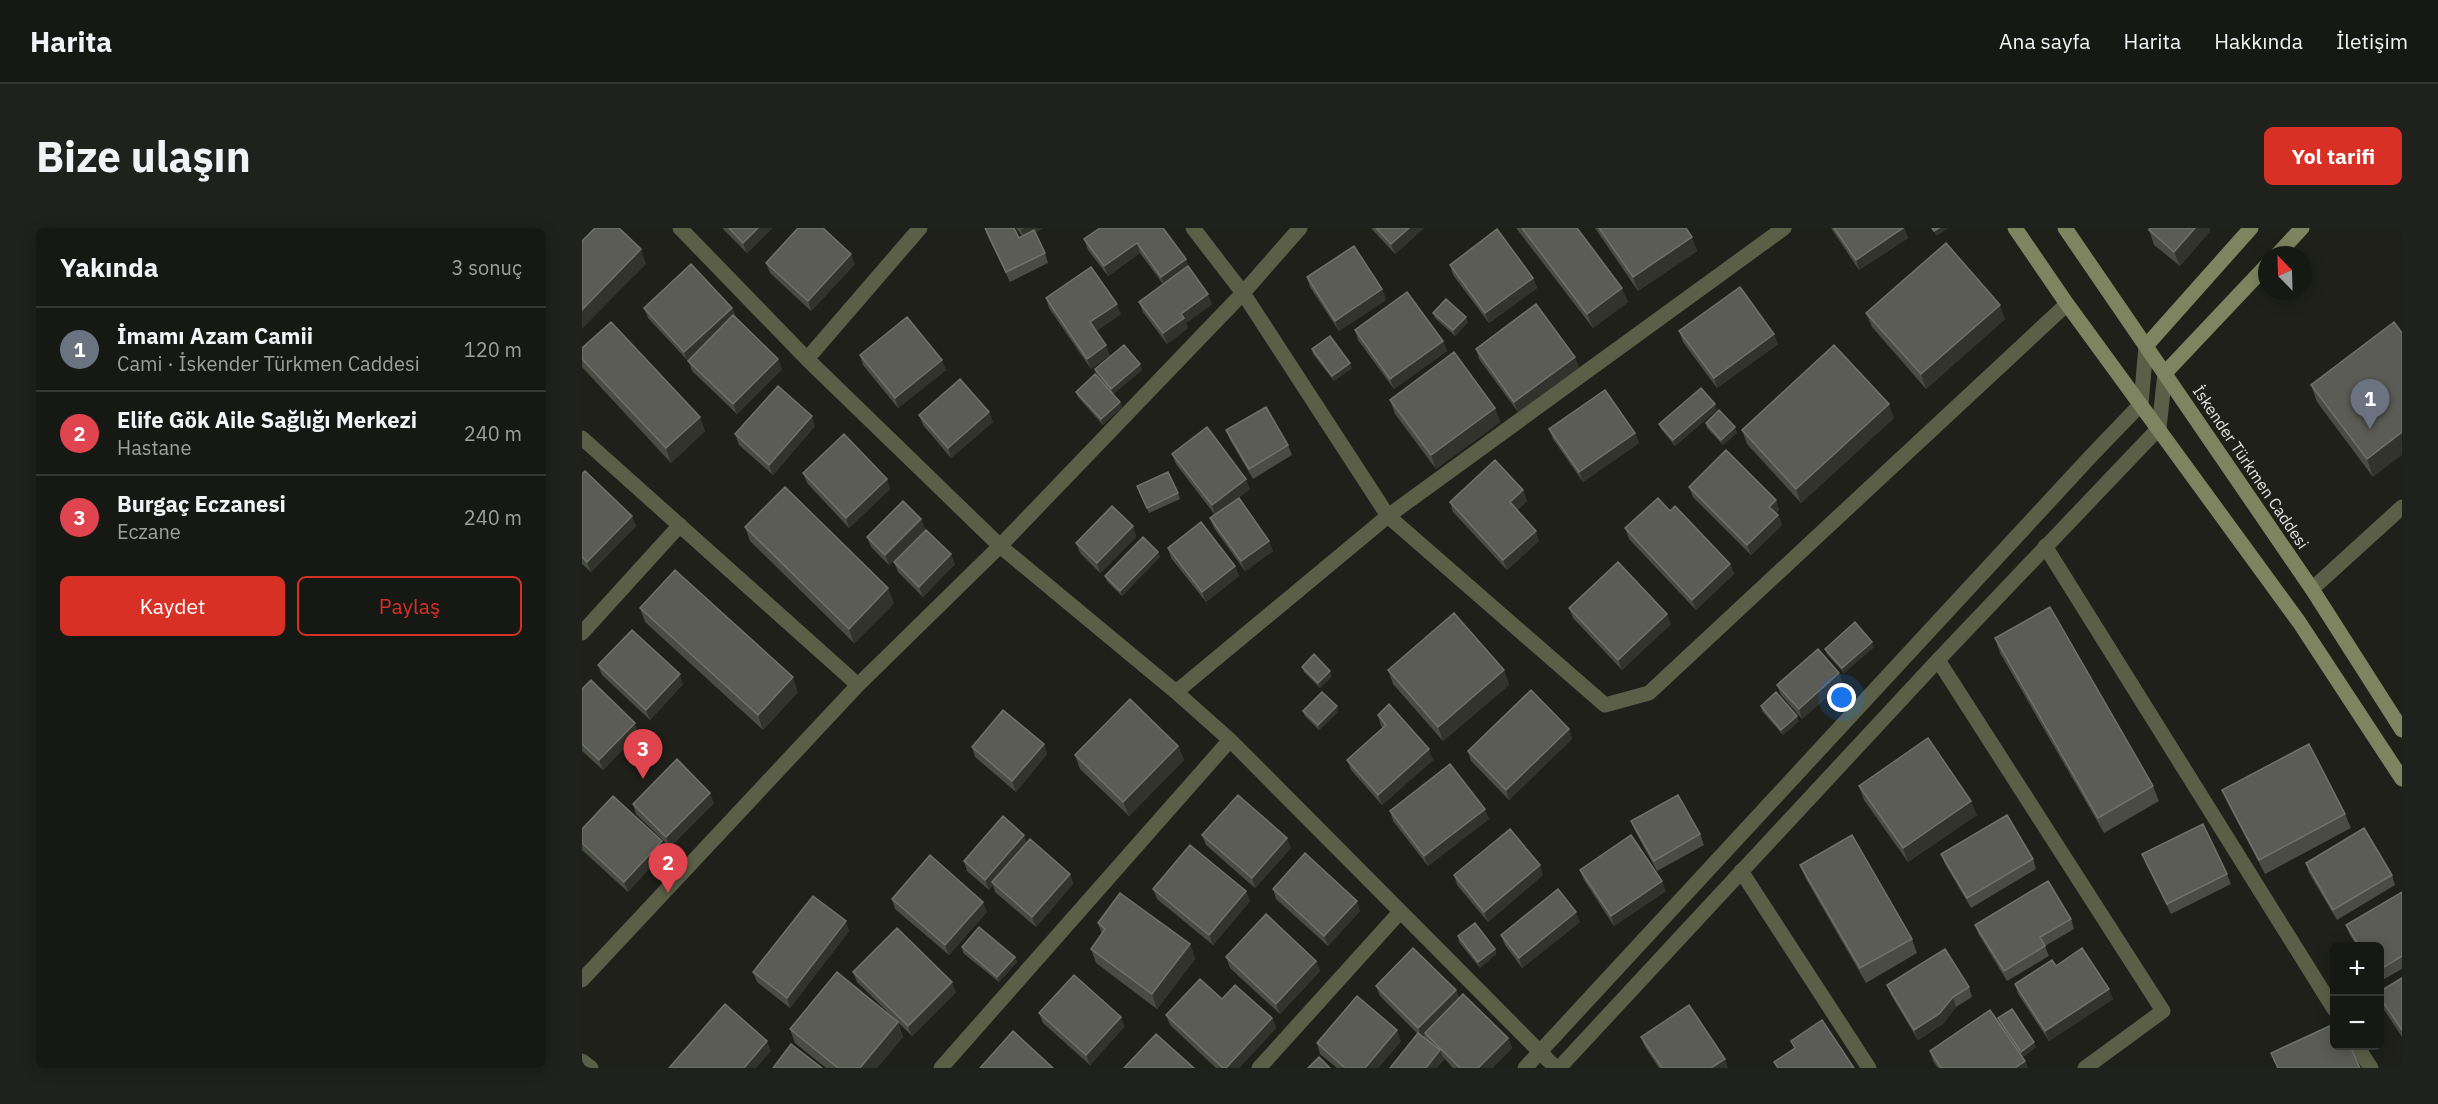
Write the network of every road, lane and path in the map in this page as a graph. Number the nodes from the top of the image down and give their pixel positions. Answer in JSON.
{"nodes":[{"id":1,"x":680,"y":228,"type":"edge"},
{"id":2,"x":920,"y":228,"type":"edge"},
{"id":3,"x":1193,"y":228,"type":"edge"},
{"id":4,"x":1300,"y":228,"type":"edge"},
{"id":5,"x":1784,"y":228,"type":"edge"},
{"id":6,"x":2015,"y":228,"type":"edge"},
{"id":7,"x":2065,"y":228,"type":"edge"},
{"id":8,"x":2251,"y":228,"type":"edge"},
{"id":9,"x":2302,"y":228,"type":"edge"},
{"id":10,"x":2285,"y":246,"type":"edge"},
{"id":11,"x":2258,"y":275,"type":"edge"},
{"id":12,"x":1243,"y":293,"type":"junction"},
{"id":13,"x":2067,"y":304,"type":"junction"},
{"id":14,"x":2146,"y":346,"type":"junction"},
{"id":15,"x":807,"y":359,"type":"junction"},
{"id":16,"x":2165,"y":373,"type":"junction"},
{"id":17,"x":2141,"y":404,"type":"junction"},
{"id":18,"x":2159,"y":428,"type":"junction"},
{"id":19,"x":582,"y":438,"type":"edge"},
{"id":20,"x":2402,"y":507,"type":"edge"},
{"id":21,"x":1388,"y":516,"type":"junction"},
{"id":22,"x":680,"y":525,"type":"junction"},
{"id":23,"x":1000,"y":546,"type":"junction"},
{"id":24,"x":2045,"y":546,"type":"junction"},
{"id":25,"x":2312,"y":589,"type":"junction"},
{"id":26,"x":582,"y":633,"type":"edge"},
{"id":27,"x":1938,"y":660,"type":"junction"},
{"id":28,"x":858,"y":686,"type":"junction"},
{"id":29,"x":1176,"y":692,"type":"junction"},
{"id":30,"x":2402,"y":730,"type":"edge"},
{"id":31,"x":1230,"y":740,"type":"junction"},
{"id":32,"x":2402,"y":779,"type":"edge"},
{"id":33,"x":1741,"y":872,"type":"junction"},
{"id":34,"x":1400,"y":912,"type":"junction"},
{"id":35,"x":582,"y":980,"type":"edge"},
{"id":36,"x":2330,"y":1003,"type":"edge"},
{"id":37,"x":2360,"y":1050,"type":"edge"},
{"id":38,"x":1539,"y":1053,"type":"junction"},
{"id":39,"x":582,"y":1061,"type":"edge"},
{"id":40,"x":591,"y":1068,"type":"edge"},
{"id":41,"x":941,"y":1068,"type":"edge"},
{"id":42,"x":1258,"y":1068,"type":"edge"},
{"id":43,"x":1525,"y":1068,"type":"edge"},
{"id":44,"x":1557,"y":1068,"type":"edge"},
{"id":45,"x":1869,"y":1068,"type":"edge"},
{"id":46,"x":2085,"y":1068,"type":"edge"},
{"id":47,"x":2371,"y":1068,"type":"edge"}],
"edges":[{"from":1,"to":15,"type":"street"},
{"from":2,"to":15,"type":"street"},
{"from":3,"to":12,"type":"street"},
{"from":4,"to":12,"type":"street"},
{"from":5,"to":21,"type":"street"},
{"from":6,"to":13,"type":"main road"},
{"from":7,"to":14,"type":"main road","name":"İskender Türkmen Caddesi"},
{"from":8,"to":14,"type":"main road"},
{"from":9,"to":10,"type":"main road"},
{"from":11,"to":16,"type":"main road"},
{"from":12,"to":21,"type":"street"},
{"from":12,"to":23,"type":"street"},
{"from":13,"to":17,"type":"main road"},
{"from":13,"to":21,"type":"street"},
{"from":14,"to":16,"type":"main road","name":"İskender Türkmen Caddesi"},
{"from":14,"to":17,"type":"street"},
{"from":15,"to":23,"type":"street"},
{"from":16,"to":18,"type":"street"},
{"from":16,"to":25,"type":"main road","name":"İskender Türkmen Caddesi"},
{"from":17,"to":18,"type":"main road"},
{"from":17,"to":38,"type":"street"},
{"from":18,"to":24,"type":"street"},
{"from":18,"to":32,"type":"main road"},
{"from":19,"to":22,"type":"street"},
{"from":20,"to":25,"type":"street"},
{"from":21,"to":29,"type":"street"},
{"from":22,"to":26,"type":"street"},
{"from":22,"to":28,"type":"street"},
{"from":23,"to":28,"type":"street"},
{"from":23,"to":29,"type":"street"},
{"from":24,"to":27,"type":"street"},
{"from":24,"to":36,"type":"street"},
{"from":25,"to":30,"type":"main road","name":"İskender Türkmen Caddesi"},
{"from":27,"to":33,"type":"street"},
{"from":27,"to":46,"type":"street"},
{"from":28,"to":35,"type":"street"},
{"from":29,"to":31,"type":"street"},
{"from":31,"to":34,"type":"street"},
{"from":31,"to":41,"type":"street"},
{"from":33,"to":44,"type":"street"},
{"from":33,"to":45,"type":"street"},
{"from":34,"to":38,"type":"street"},
{"from":34,"to":42,"type":"street"},
{"from":37,"to":47,"type":"street"},
{"from":38,"to":43,"type":"street"},
{"from":38,"to":44,"type":"street"},
{"from":39,"to":40,"type":"street"}]}
